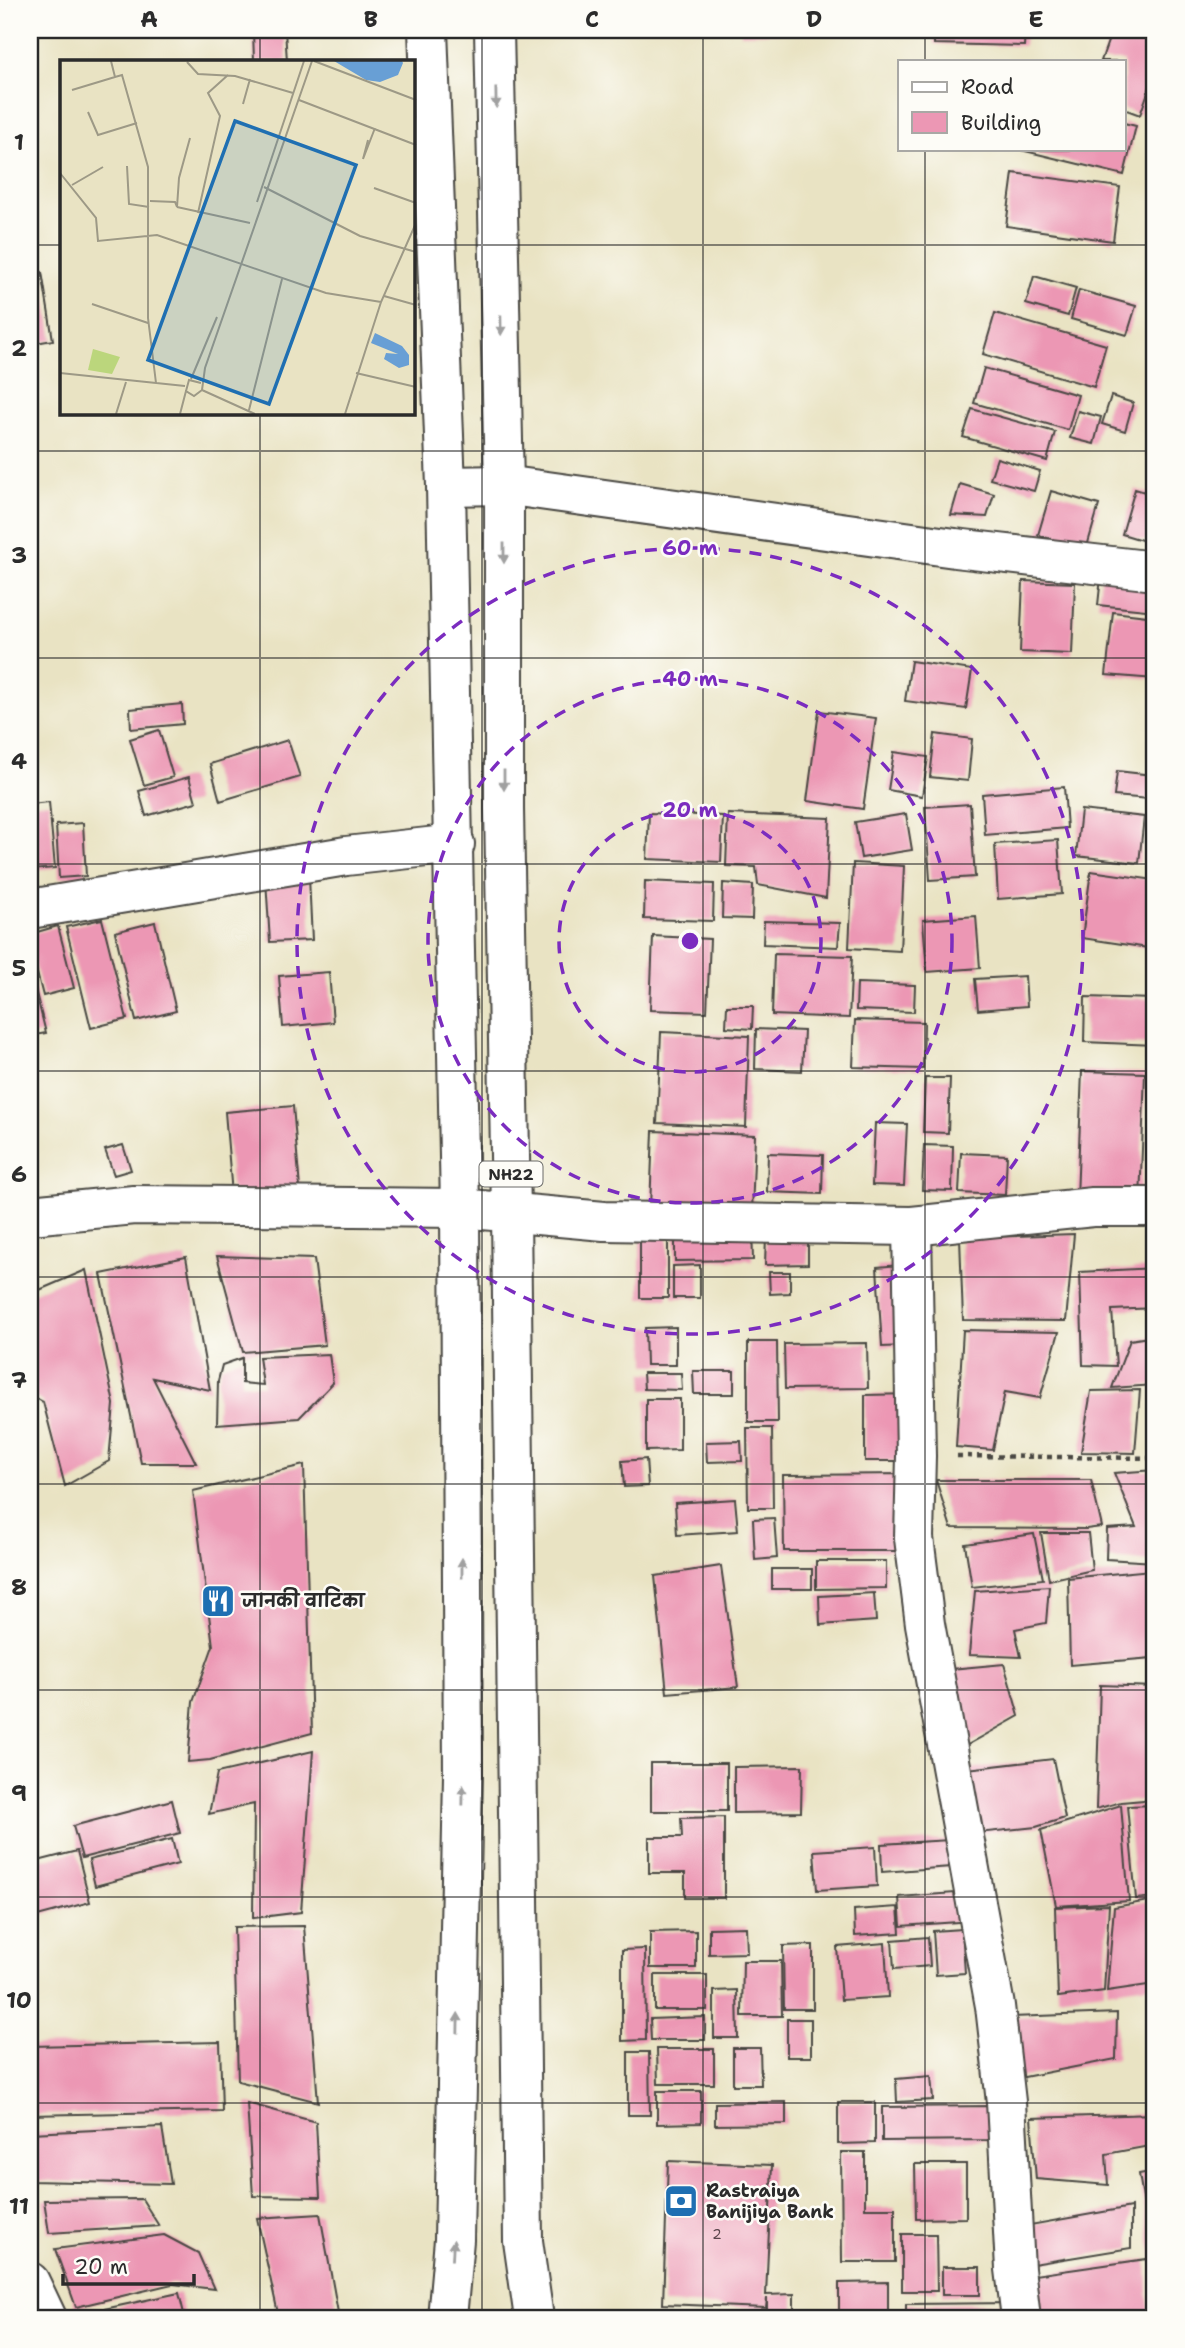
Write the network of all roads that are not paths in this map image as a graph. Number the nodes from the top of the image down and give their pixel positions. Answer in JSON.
{"nodes":[{"id":1,"x":428,"y":30,"type":"edge"},
{"id":2,"x":494,"y":30,"type":"edge"},
{"id":3,"x":446,"y":485,"type":"junction"},
{"id":4,"x":504,"y":485,"type":"junction"},
{"id":5,"x":1155,"y":571,"type":"edge"},
{"id":6,"x":455,"y":844,"type":"junction"},
{"id":7,"x":30,"y":909,"type":"edge"},
{"id":8,"x":1155,"y":1207,"type":"edge"},
{"id":9,"x":460,"y":1208,"type":"junction"},
{"id":10,"x":511,"y":1213,"type":"junction"},
{"id":11,"x":30,"y":1215,"type":"edge"},
{"id":12,"x":912,"y":1226,"type":"junction"},
{"id":13,"x":30,"y":2282,"type":"edge"},
{"id":14,"x":47,"y":2318,"type":"edge"},
{"id":15,"x":447,"y":2318,"type":"edge"},
{"id":16,"x":534,"y":2318,"type":"edge"},
{"id":17,"x":1021,"y":2318,"type":"edge"}],
"edges":[{"from":1,"to":3,"type":"main road","number":"NH22"},
{"from":2,"to":4,"type":"main road","number":"NH22","one_way":true},
{"from":3,"to":4,"type":"main road"},
{"from":3,"to":6,"type":"main road","number":"NH22"},
{"from":4,"to":5,"type":"main road"},
{"from":4,"to":10,"type":"main road","number":"NH22","one_way":true},
{"from":6,"to":7,"type":"main road"},
{"from":6,"to":9,"type":"main road","number":"NH22"},
{"from":8,"to":12,"type":"main road"},
{"from":9,"to":10,"type":"main road"},
{"from":9,"to":11,"type":"main road"},
{"from":15,"to":9,"type":"main road","number":"NH22","one_way":true},
{"from":10,"to":12,"type":"main road"},
{"from":10,"to":16,"type":"main road","number":"NH22"},
{"from":12,"to":17,"type":"main road"},
{"from":13,"to":14,"type":"main road"}]}
